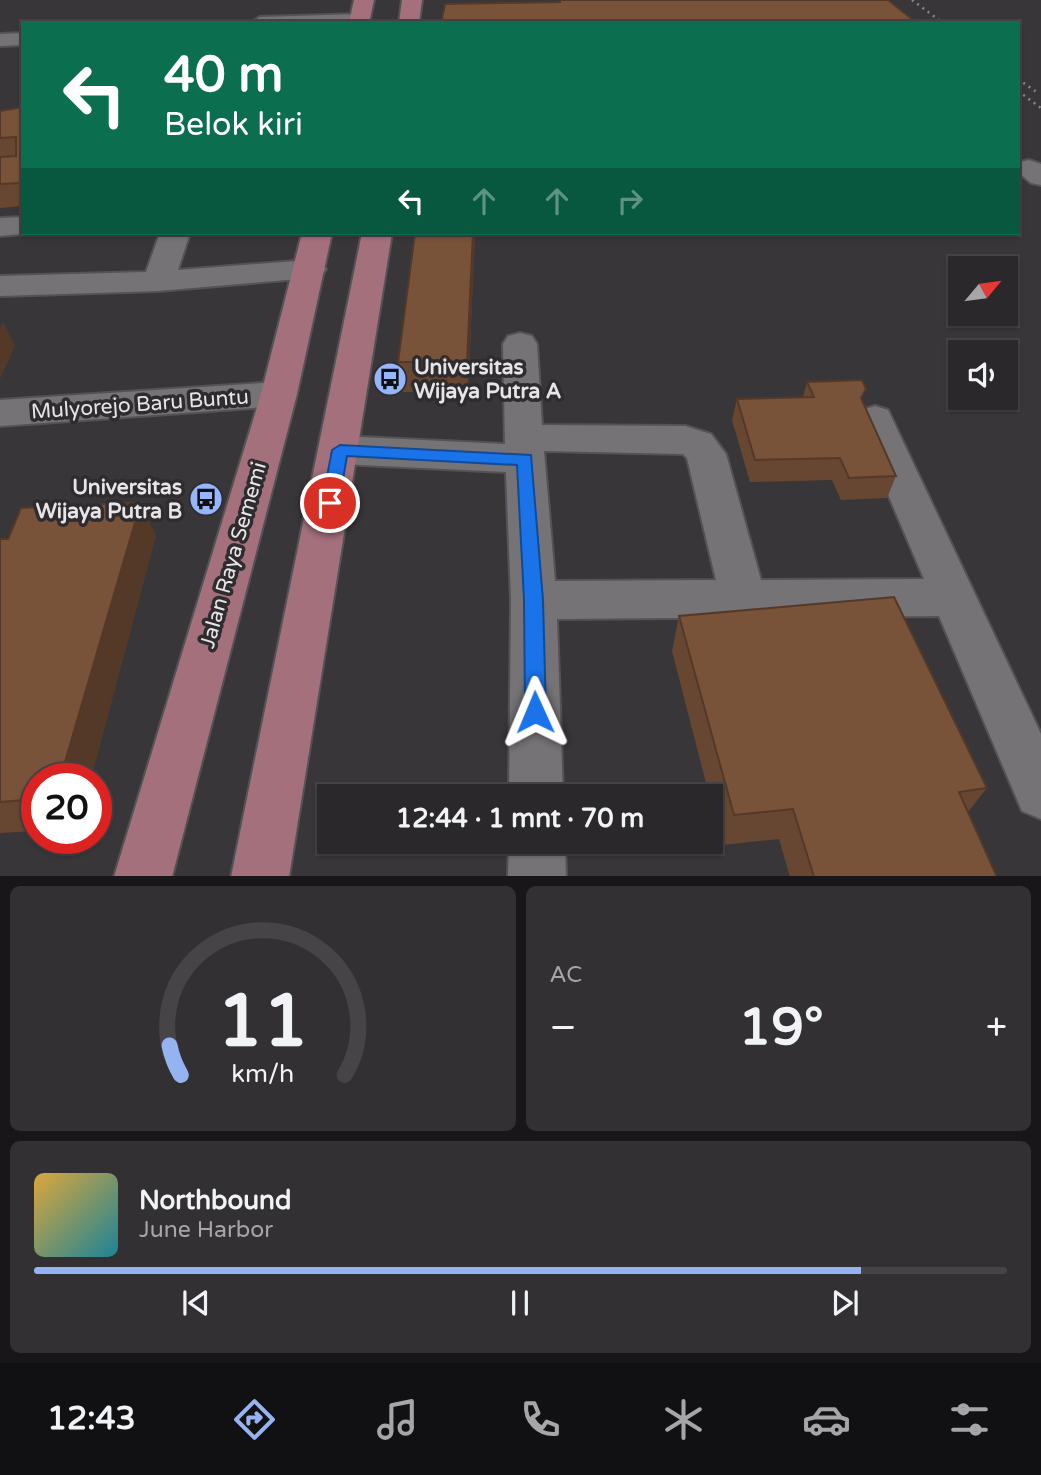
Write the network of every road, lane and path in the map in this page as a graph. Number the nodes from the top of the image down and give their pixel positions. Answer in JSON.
{"nodes":[{"id":1,"x":412,"y":0,"type":"edge"},
{"id":2,"x":350,"y":16,"type":"edge"},
{"id":3,"x":286,"y":21,"type":"edge"},
{"id":4,"x":409,"y":21,"type":"edge"},
{"id":5,"x":21,"y":39,"type":"edge"},
{"id":6,"x":0,"y":40,"type":"edge"},
{"id":7,"x":21,"y":226,"type":"edge"},
{"id":8,"x":0,"y":227,"type":"edge"},
{"id":9,"x":174,"y":235,"type":"edge"},
{"id":10,"x":377,"y":235,"type":"edge"},
{"id":11,"x":314,"y":251,"type":"edge"},
{"id":12,"x":158,"y":281,"type":"junction"},
{"id":13,"x":0,"y":286,"type":"edge"},
{"id":14,"x":520,"y":344,"type":"dead end"},
{"id":15,"x":265,"y":396,"type":"junction"},
{"id":16,"x":0,"y":413,"type":"edge"},
{"id":17,"x":875,"y":419,"type":"dead end"},
{"id":18,"x":526,"y":449,"type":"junction"},
{"id":19,"x":340,"y":450,"type":"junction"},
{"id":20,"x":953,"y":597,"type":"junction"},
{"id":21,"x":743,"y":599,"type":"junction"},
{"id":22,"x":534,"y":600,"type":"junction"},
{"id":23,"x":536,"y":784,"type":"edge"},
{"id":24,"x":1041,"y":793,"type":"edge"},
{"id":25,"x":537,"y":854,"type":"edge"},
{"id":26,"x":143,"y":876,"type":"edge"},
{"id":27,"x":260,"y":876,"type":"edge"},
{"id":28,"x":537,"y":876,"type":"edge"}],
"edges":[{"from":1,"to":4,"type":"main road"},
{"from":2,"to":3,"type":"street"},
{"from":5,"to":6,"type":"street"},
{"from":7,"to":8,"type":"street"},
{"from":9,"to":12,"type":"street"},
{"from":10,"to":19,"type":"main road"},
{"from":11,"to":12,"type":"street"},
{"from":11,"to":15,"type":"main road","name":"Jalan Raya Sememi"},
{"from":12,"to":13,"type":"street"},
{"from":14,"to":18,"type":"street"},
{"from":15,"to":16,"type":"street","name":"Mulyorejo Baru Buntu"},
{"from":15,"to":26,"type":"main road","name":"Jalan Raya Sememi"},
{"from":17,"to":20,"type":"street"},
{"from":18,"to":19,"type":"street"},
{"from":18,"to":21,"type":"street"},
{"from":18,"to":22,"type":"street"},
{"from":19,"to":27,"type":"main road"},
{"from":20,"to":21,"type":"street"},
{"from":20,"to":24,"type":"street"},
{"from":21,"to":22,"type":"street"},
{"from":22,"to":23,"type":"street"},
{"from":25,"to":28,"type":"street"}]}
